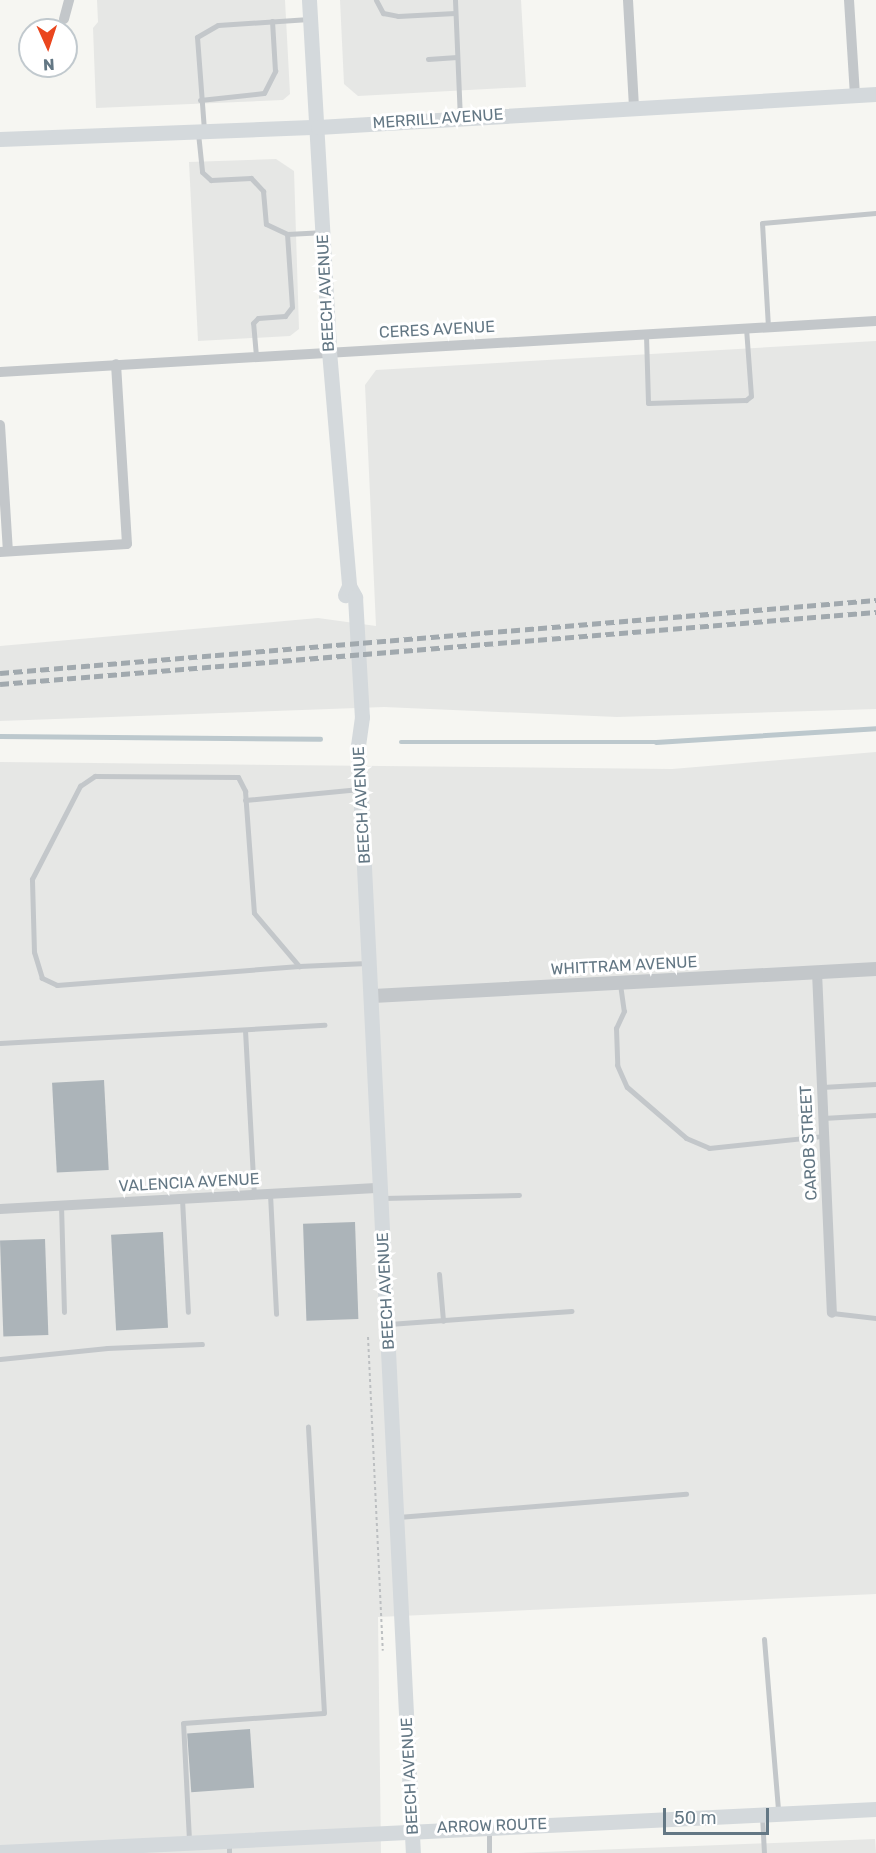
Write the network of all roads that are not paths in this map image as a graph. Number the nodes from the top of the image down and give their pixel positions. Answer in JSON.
{"nodes":[{"id":1,"x":69,"y":0,"type":"edge"},
{"id":2,"x":309,"y":0,"type":"edge"},
{"id":3,"x":376,"y":0,"type":"edge"},
{"id":4,"x":455,"y":0,"type":"edge"},
{"id":5,"x":628,"y":0,"type":"edge"},
{"id":6,"x":849,"y":0,"type":"edge"},
{"id":7,"x":455,"y":13,"type":"junction"},
{"id":8,"x":64,"y":18,"type":"edge"},
{"id":9,"x":311,"y":19,"type":"junction"},
{"id":10,"x":272,"y":21,"type":"junction"},
{"id":11,"x":457,"y":57,"type":"junction"},
{"id":12,"x":428,"y":59,"type":"dead end"},
{"id":13,"x":876,"y":94,"type":"edge"},
{"id":14,"x":855,"y":95,"type":"junction"},
{"id":15,"x":200,"y":100,"type":"junction"},
{"id":16,"x":633,"y":107,"type":"junction"},
{"id":17,"x":460,"y":117,"type":"junction"},
{"id":18,"x":318,"y":127,"type":"junction"},
{"id":19,"x":201,"y":132,"type":"junction"},
{"id":20,"x":0,"y":139,"type":"edge"},
{"id":21,"x":876,"y":213,"type":"edge"},
{"id":22,"x":323,"y":232,"type":"junction"},
{"id":23,"x":287,"y":234,"type":"junction"},
{"id":24,"x":876,"y":321,"type":"edge"},
{"id":25,"x":768,"y":327,"type":"junction"},
{"id":26,"x":746,"y":328,"type":"junction"},
{"id":27,"x":646,"y":334,"type":"junction"},
{"id":28,"x":329,"y":351,"type":"junction"},
{"id":29,"x":256,"y":356,"type":"junction"},
{"id":30,"x":116,"y":364,"type":"junction"},
{"id":31,"x":0,"y":372,"type":"edge"},
{"id":32,"x":0,"y":425,"type":"edge"},
{"id":33,"x":4,"y":552,"type":"edge"},
{"id":34,"x":361,"y":789,"type":"junction"},
{"id":35,"x":245,"y":800,"type":"junction"},
{"id":36,"x":371,"y":963,"type":"junction"},
{"id":37,"x":298,"y":966,"type":"junction"},
{"id":38,"x":876,"y":969,"type":"edge"},
{"id":39,"x":817,"y":972,"type":"junction"},
{"id":40,"x":620,"y":983,"type":"junction"},
{"id":41,"x":373,"y":996,"type":"junction"},
{"id":42,"x":325,"y":1025,"type":"dead end"},
{"id":43,"x":245,"y":1030,"type":"junction"},
{"id":44,"x":0,"y":1043,"type":"edge"},
{"id":45,"x":876,"y":1084,"type":"edge"},
{"id":46,"x":822,"y":1087,"type":"junction"},
{"id":47,"x":876,"y":1115,"type":"edge"},
{"id":48,"x":824,"y":1118,"type":"junction"},
{"id":49,"x":824,"y":1136,"type":"junction"},
{"id":50,"x":381,"y":1193,"type":"junction"},
{"id":51,"x":270,"y":1194,"type":"junction"},
{"id":52,"x":254,"y":1195,"type":"junction"},
{"id":53,"x":519,"y":1195,"type":"dead end"},
{"id":54,"x":182,"y":1199,"type":"junction"},
{"id":55,"x":61,"y":1205,"type":"junction"},
{"id":56,"x":0,"y":1209,"type":"edge"},
{"id":57,"x":439,"y":1274,"type":"dead end"},
{"id":58,"x":572,"y":1311,"type":"dead end"},
{"id":59,"x":64,"y":1312,"type":"dead end"},
{"id":60,"x":188,"y":1312,"type":"dead end"},
{"id":61,"x":832,"y":1313,"type":"joint"},
{"id":62,"x":276,"y":1314,"type":"dead end"},
{"id":63,"x":876,"y":1318,"type":"edge"},
{"id":64,"x":443,"y":1321,"type":"junction"},
{"id":65,"x":387,"y":1324,"type":"junction"},
{"id":66,"x":202,"y":1344,"type":"dead end"},
{"id":67,"x":0,"y":1359,"type":"edge"},
{"id":68,"x":308,"y":1426,"type":"dead end"},
{"id":69,"x":686,"y":1494,"type":"dead end"},
{"id":70,"x":398,"y":1517,"type":"junction"},
{"id":71,"x":764,"y":1639,"type":"dead end"},
{"id":72,"x":876,"y":1809,"type":"edge"},
{"id":73,"x":770,"y":1813,"type":"junction"},
{"id":74,"x":489,"y":1827,"type":"junction"},
{"id":75,"x":412,"y":1829,"type":"junction"},
{"id":76,"x":190,"y":1842,"type":"junction"},
{"id":77,"x":229,"y":1846,"type":"edge"},
{"id":78,"x":121,"y":1849,"type":"edge"},
{"id":79,"x":0,"y":1852,"type":"edge"},
{"id":80,"x":413,"y":1853,"type":"edge"},
{"id":81,"x":489,"y":1853,"type":"edge"},
{"id":82,"x":764,"y":1853,"type":"edge"}],
"edges":[{"from":1,"to":8,"type":"street"},
{"from":2,"to":9,"type":"main road","name":"BEECH AVENUE"},
{"from":3,"to":7,"type":"lane"},
{"from":4,"to":7,"type":"lane"},
{"from":5,"to":16,"type":"street"},
{"from":6,"to":14,"type":"street"},
{"from":7,"to":11,"type":"lane"},
{"from":9,"to":10,"type":"lane"},
{"from":9,"to":18,"type":"main road","name":"BEECH AVENUE"},
{"from":10,"to":15,"type":"lane"},
{"from":10,"to":15,"type":"lane"},
{"from":11,"to":12,"type":"lane"},
{"from":11,"to":17,"type":"lane"},
{"from":13,"to":14,"type":"main road","name":"MERRILL AVENUE"},
{"from":14,"to":16,"type":"main road","name":"MERRILL AVENUE"},
{"from":15,"to":19,"type":"lane"},
{"from":16,"to":17,"type":"main road","name":"MERRILL AVENUE"},
{"from":17,"to":18,"type":"main road","name":"MERRILL AVENUE"},
{"from":18,"to":19,"type":"main road","name":"MERRILL AVENUE"},
{"from":18,"to":22,"type":"main road","name":"BEECH AVENUE"},
{"from":19,"to":20,"type":"main road","name":"MERRILL AVENUE"},
{"from":19,"to":23,"type":"lane"},
{"from":21,"to":25,"type":"lane"},
{"from":22,"to":23,"type":"lane"},
{"from":22,"to":28,"type":"main road","name":"BEECH AVENUE"},
{"from":23,"to":29,"type":"lane"},
{"from":24,"to":25,"type":"street","name":"CERES AVENUE"},
{"from":25,"to":26,"type":"street","name":"CERES AVENUE"},
{"from":26,"to":27,"type":"street","name":"CERES AVENUE"},
{"from":26,"to":27,"type":"lane"},
{"from":27,"to":28,"type":"street","name":"CERES AVENUE"},
{"from":28,"to":29,"type":"street","name":"CERES AVENUE"},
{"from":28,"to":34,"type":"main road","name":"BEECH AVENUE"},
{"from":29,"to":30,"type":"street","name":"CERES AVENUE"},
{"from":30,"to":31,"type":"street","name":"CERES AVENUE"},
{"from":30,"to":33,"type":"street"},
{"from":32,"to":33,"type":"street"},
{"from":34,"to":35,"type":"lane"},
{"from":34,"to":36,"type":"main road","name":"BEECH AVENUE"},
{"from":35,"to":37,"type":"lane"},
{"from":35,"to":37,"type":"lane"},
{"from":36,"to":37,"type":"lane"},
{"from":36,"to":41,"type":"main road","name":"BEECH AVENUE"},
{"from":38,"to":39,"type":"street","name":"WHITTRAM AVENUE"},
{"from":39,"to":40,"type":"street","name":"WHITTRAM AVENUE"},
{"from":39,"to":46,"type":"street","name":"CAROB STREET"},
{"from":40,"to":41,"type":"street","name":"WHITTRAM AVENUE"},
{"from":40,"to":49,"type":"lane"},
{"from":41,"to":50,"type":"main road","name":"BEECH AVENUE"},
{"from":42,"to":43,"type":"lane"},
{"from":43,"to":44,"type":"lane"},
{"from":43,"to":52,"type":"lane"},
{"from":45,"to":46,"type":"lane"},
{"from":46,"to":48,"type":"street","name":"CAROB STREET"},
{"from":47,"to":48,"type":"lane"},
{"from":48,"to":49,"type":"street","name":"CAROB STREET"},
{"from":49,"to":61,"type":"street","name":"CAROB STREET"},
{"from":50,"to":51,"type":"street","name":"VALENCIA AVENUE"},
{"from":50,"to":53,"type":"lane"},
{"from":50,"to":65,"type":"main road","name":"BEECH AVENUE"},
{"from":51,"to":52,"type":"street","name":"VALENCIA AVENUE"},
{"from":51,"to":62,"type":"lane"},
{"from":52,"to":54,"type":"street","name":"VALENCIA AVENUE"},
{"from":54,"to":55,"type":"street","name":"VALENCIA AVENUE"},
{"from":54,"to":60,"type":"lane"},
{"from":55,"to":56,"type":"street","name":"VALENCIA AVENUE"},
{"from":55,"to":59,"type":"lane"},
{"from":57,"to":64,"type":"lane"},
{"from":58,"to":64,"type":"lane"},
{"from":61,"to":63,"type":"lane"},
{"from":64,"to":65,"type":"lane"},
{"from":65,"to":70,"type":"main road","name":"BEECH AVENUE"},
{"from":66,"to":67,"type":"lane"},
{"from":68,"to":76,"type":"lane"},
{"from":69,"to":70,"type":"lane"},
{"from":70,"to":75,"type":"main road","name":"BEECH AVENUE"},
{"from":71,"to":73,"type":"lane"},
{"from":72,"to":73,"type":"main road","name":"ARROW ROUTE"},
{"from":73,"to":74,"type":"main road","name":"ARROW ROUTE"},
{"from":73,"to":82,"type":"lane"},
{"from":74,"to":75,"type":"main road","name":"ARROW ROUTE"},
{"from":74,"to":81,"type":"lane"},
{"from":75,"to":77,"type":"main road","name":"ARROW ROUTE"},
{"from":75,"to":80,"type":"main road","name":"BEECH AVENUE"},
{"from":76,"to":77,"type":"main road","name":"ARROW ROUTE"},
{"from":76,"to":78,"type":"main road","name":"ARROW ROUTE"},
{"from":78,"to":79,"type":"main road","name":"ARROW ROUTE"}]}
